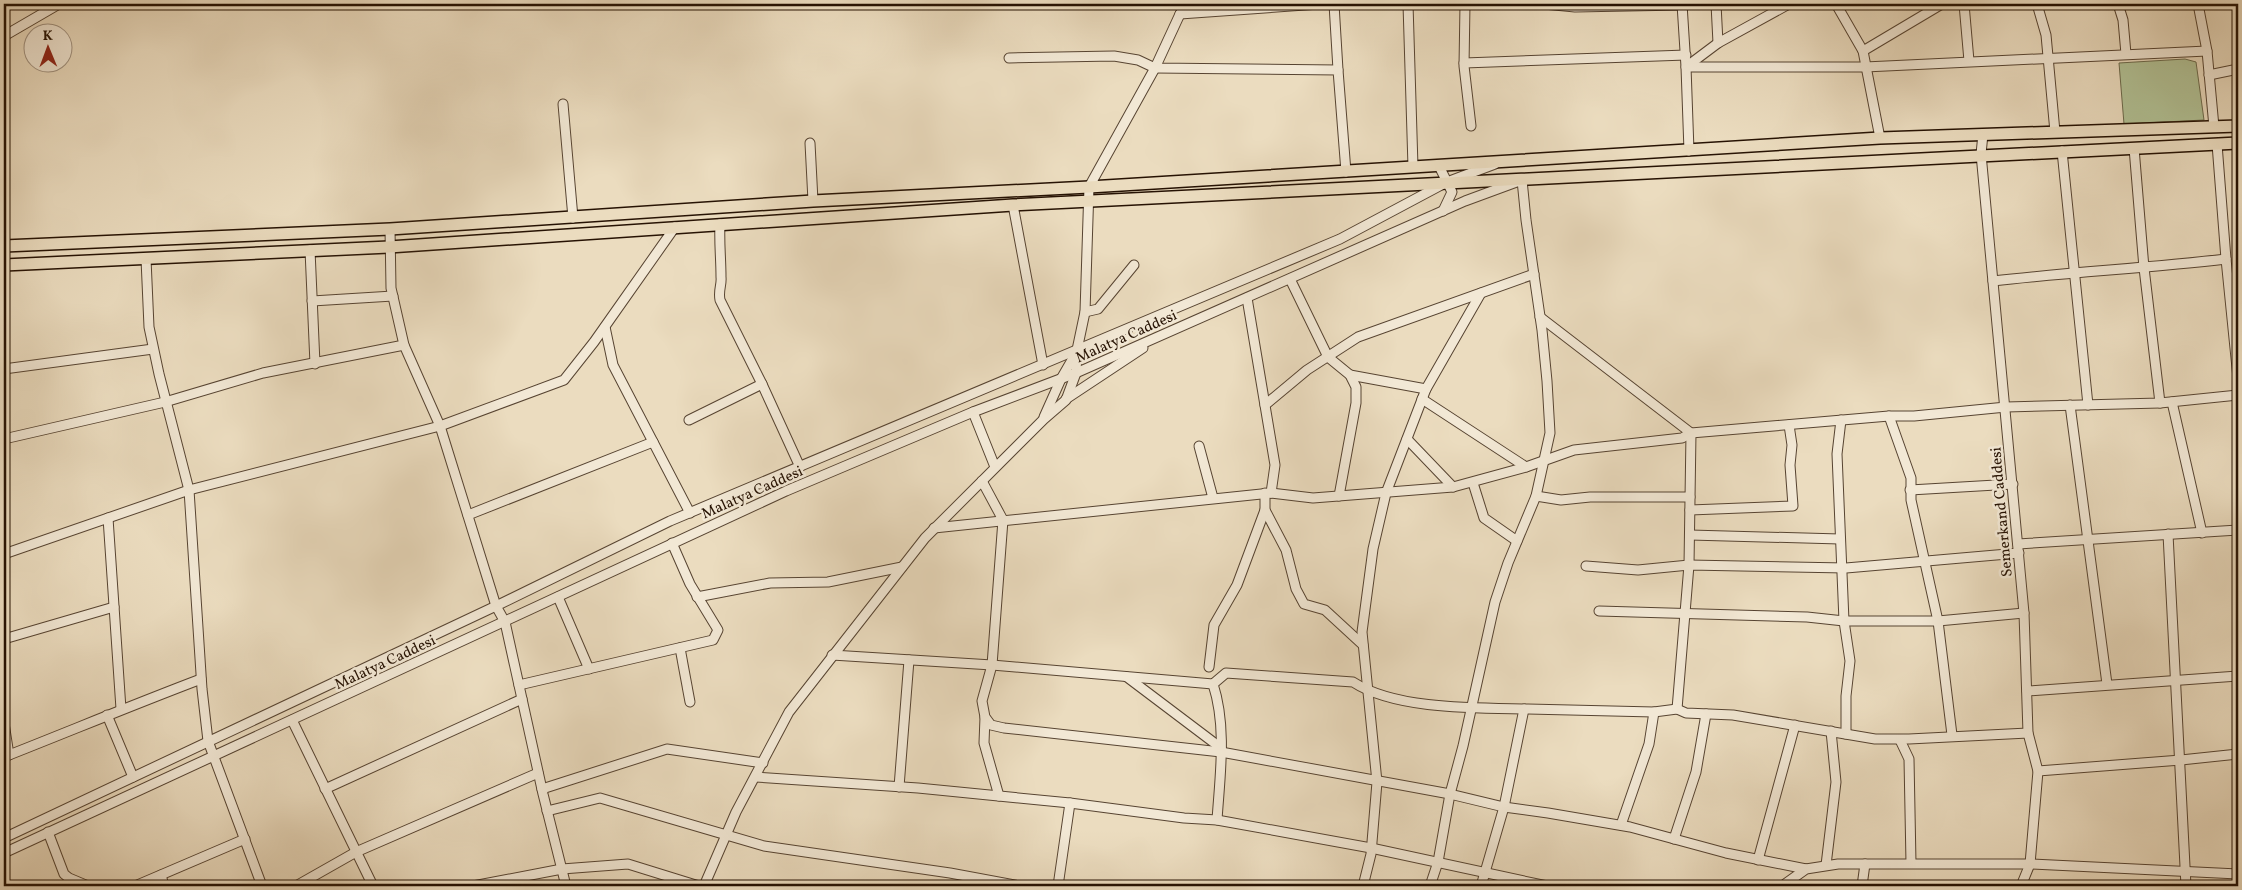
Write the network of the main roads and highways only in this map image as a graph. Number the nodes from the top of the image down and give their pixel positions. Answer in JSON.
{"nodes":[{"id":1,"x":2238,"y":126,"type":"edge"},
{"id":2,"x":2238,"y":143,"type":"edge"},
{"id":3,"x":4,"y":246,"type":"edge"},
{"id":4,"x":4,"y":265,"type":"edge"}],
"edges":[{"from":1,"to":3,"type":"main road"},
{"from":2,"to":4,"type":"main road"}]}
